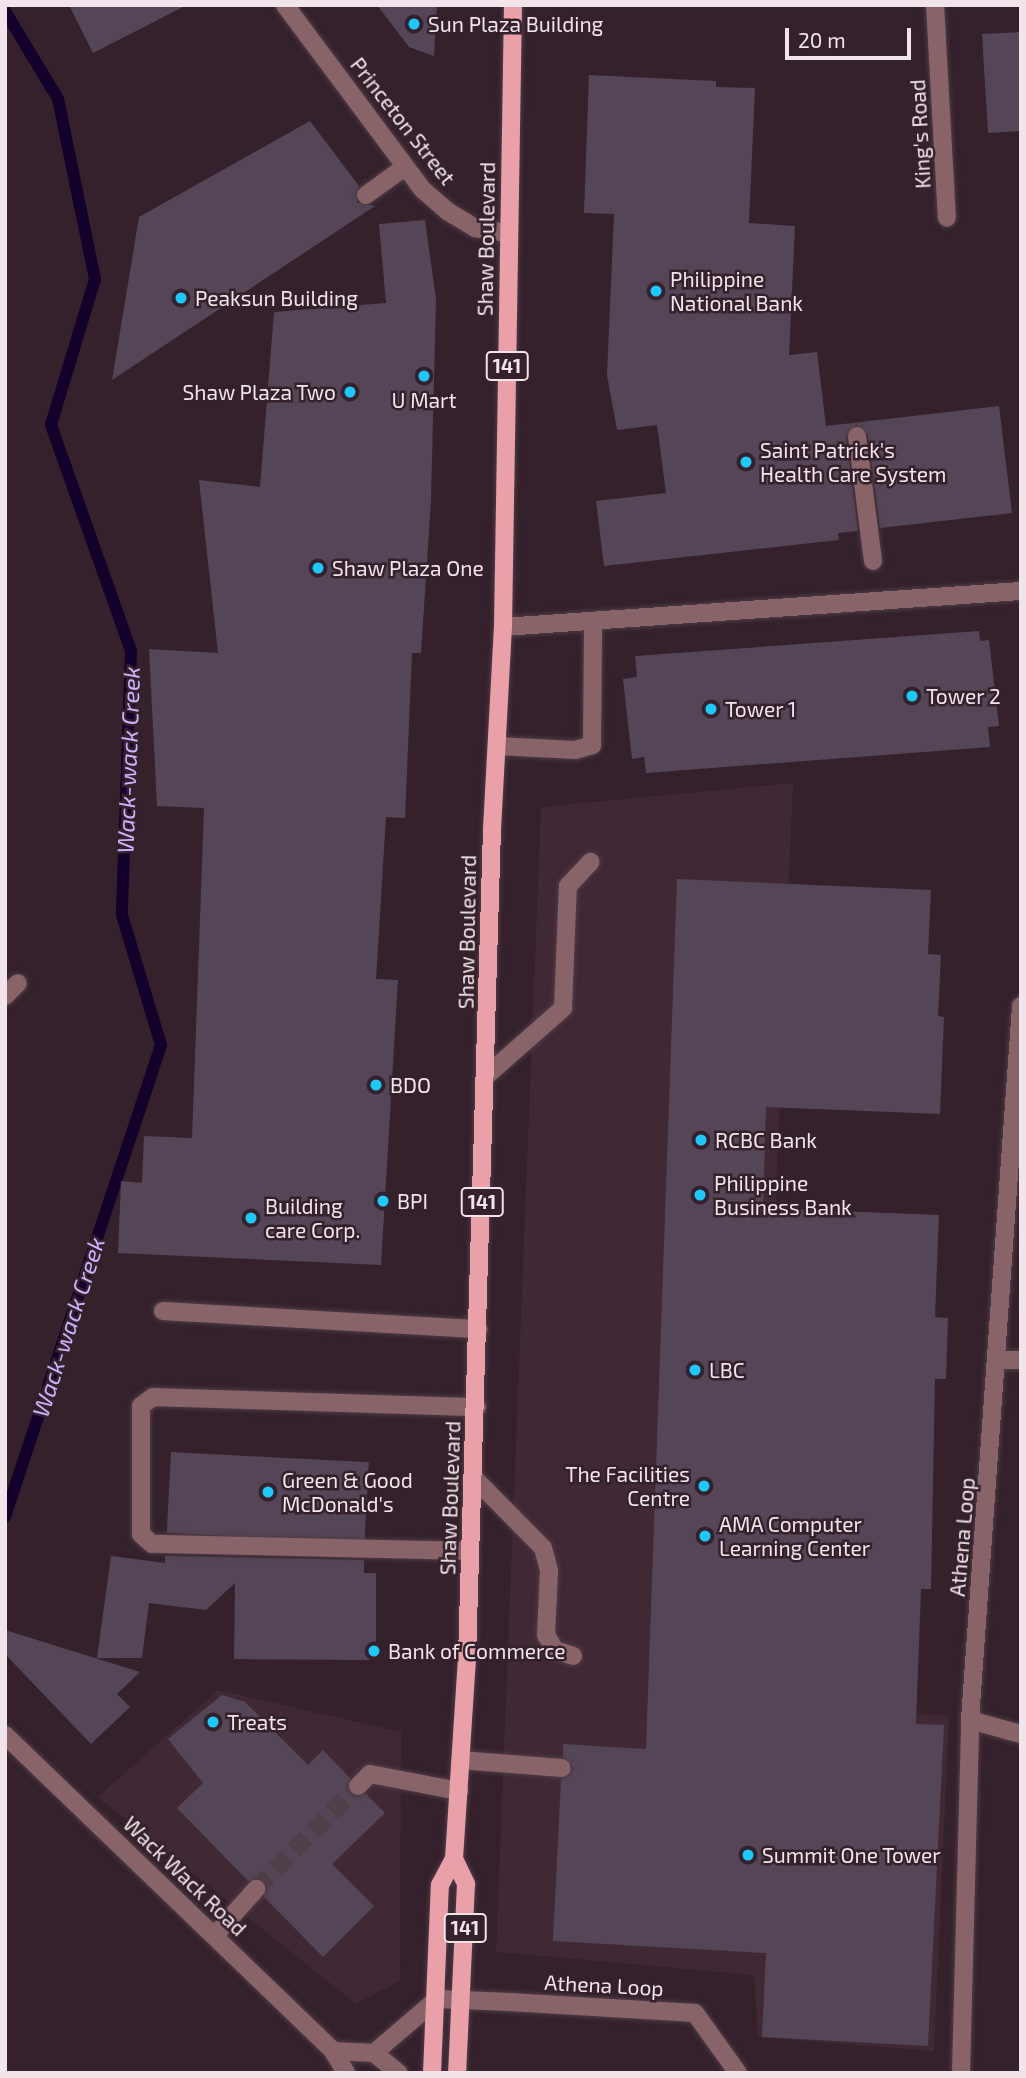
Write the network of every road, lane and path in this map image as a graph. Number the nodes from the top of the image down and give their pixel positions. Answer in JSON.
{"nodes":[{"id":1,"x":285,"y":5,"type":"edge"},
{"id":2,"x":513,"y":5,"type":"edge"},
{"id":3,"x":935,"y":5,"type":"edge"},
{"id":4,"x":405,"y":167,"type":"junction"},
{"id":5,"x":366,"y":195,"type":"dead end"},
{"id":6,"x":947,"y":218,"type":"dead end"},
{"id":7,"x":508,"y":233,"type":"junction"},
{"id":8,"x":857,"y":436,"type":"dead end"},
{"id":9,"x":873,"y":561,"type":"dead end"},
{"id":10,"x":1021,"y":591,"type":"edge"},
{"id":11,"x":593,"y":623,"type":"junction"},
{"id":12,"x":503,"y":627,"type":"junction"},
{"id":13,"x":497,"y":746,"type":"junction"},
{"id":14,"x":590,"y":862,"type":"dead end"},
{"id":15,"x":18,"y":983,"type":"dead end"},
{"id":16,"x":5,"y":996,"type":"edge"},
{"id":17,"x":1021,"y":1006,"type":"edge"},
{"id":18,"x":486,"y":1076,"type":"junction"},
{"id":19,"x":163,"y":1311,"type":"dead end"},
{"id":20,"x":478,"y":1329,"type":"junction"},
{"id":21,"x":999,"y":1360,"type":"junction"},
{"id":22,"x":1021,"y":1360,"type":"edge"},
{"id":23,"x":477,"y":1406,"type":"junction"},
{"id":24,"x":474,"y":1478,"type":"junction"},
{"id":25,"x":470,"y":1550,"type":"junction"},
{"id":26,"x":573,"y":1656,"type":"dead end"},
{"id":27,"x":970,"y":1720,"type":"junction"},
{"id":28,"x":1021,"y":1734,"type":"edge"},
{"id":29,"x":5,"y":1735,"type":"edge"},
{"id":30,"x":460,"y":1760,"type":"junction"},
{"id":31,"x":562,"y":1768,"type":"dead end"},
{"id":32,"x":358,"y":1786,"type":"tunnel mouth"},
{"id":33,"x":459,"y":1791,"type":"junction"},
{"id":34,"x":454,"y":1859,"type":"junction"},
{"id":35,"x":256,"y":1889,"type":"tunnel mouth"},
{"id":36,"x":215,"y":1935,"type":"junction"},
{"id":37,"x":437,"y":1999,"type":"junction"},
{"id":38,"x":463,"y":2000,"type":"junction"},
{"id":39,"x":333,"y":2051,"type":"junction"},
{"id":40,"x":374,"y":2053,"type":"junction"},
{"id":41,"x":346,"y":2073,"type":"edge"},
{"id":42,"x":399,"y":2073,"type":"edge"},
{"id":43,"x":432,"y":2073,"type":"edge"},
{"id":44,"x":457,"y":2073,"type":"edge"},
{"id":45,"x":738,"y":2073,"type":"edge"},
{"id":46,"x":961,"y":2073,"type":"edge"}],
"edges":[{"from":1,"to":4,"type":"street","name":"Princeton Street"},
{"from":2,"to":7,"type":"main road","name":"Shaw Boulevard","number":"141"},
{"from":3,"to":6,"type":"street","name":"King's Road"},
{"from":4,"to":5,"type":"street"},
{"from":4,"to":7,"type":"street","name":"Princeton Street"},
{"from":7,"to":12,"type":"main road","name":"Shaw Boulevard","number":"141"},
{"from":8,"to":9,"type":"street"},
{"from":10,"to":11,"type":"street"},
{"from":11,"to":12,"type":"street"},
{"from":11,"to":13,"type":"street"},
{"from":12,"to":13,"type":"main road","name":"Shaw Boulevard","number":"141"},
{"from":13,"to":18,"type":"main road","name":"Shaw Boulevard","number":"141"},
{"from":14,"to":18,"type":"street"},
{"from":15,"to":16,"type":"street"},
{"from":17,"to":21,"type":"street","name":"Athena Loop"},
{"from":18,"to":20,"type":"main road","name":"Shaw Boulevard","number":"141"},
{"from":19,"to":20,"type":"street"},
{"from":20,"to":23,"type":"main road","name":"Shaw Boulevard","number":"141"},
{"from":21,"to":22,"type":"street"},
{"from":21,"to":27,"type":"street","name":"Athena Loop"},
{"from":23,"to":24,"type":"main road","name":"Shaw Boulevard","number":"141"},
{"from":23,"to":25,"type":"street"},
{"from":24,"to":25,"type":"main road","name":"Shaw Boulevard","number":"141"},
{"from":24,"to":26,"type":"street"},
{"from":25,"to":30,"type":"main road","name":"Shaw Boulevard","number":"141"},
{"from":27,"to":28,"type":"street"},
{"from":27,"to":46,"type":"street","name":"Athena Loop"},
{"from":29,"to":36,"type":"street","name":"Wack Wack Road"},
{"from":30,"to":31,"type":"street"},
{"from":30,"to":33,"type":"main road","name":"Shaw Boulevard","number":"141"},
{"from":32,"to":33,"type":"street"},
{"from":33,"to":34,"type":"main road","name":"Shaw Boulevard","number":"141"},
{"from":34,"to":37,"type":"main road","name":"Shaw Boulevard","number":"141"},
{"from":34,"to":38,"type":"main road","name":"Shaw Boulevard","number":"141"},
{"from":35,"to":36,"type":"street"},
{"from":36,"to":39,"type":"street","name":"Wack Wack Road"},
{"from":37,"to":38,"type":"street","name":"Athena Loop"},
{"from":37,"to":40,"type":"street"},
{"from":37,"to":43,"type":"main road","name":"Shaw Boulevard","number":"141"},
{"from":38,"to":44,"type":"main road","name":"Shaw Boulevard","number":"141"},
{"from":38,"to":45,"type":"street","name":"Athena Loop"},
{"from":39,"to":40,"type":"street"},
{"from":39,"to":41,"type":"street","name":"Wack Wack Road"},
{"from":40,"to":42,"type":"street"}]}
